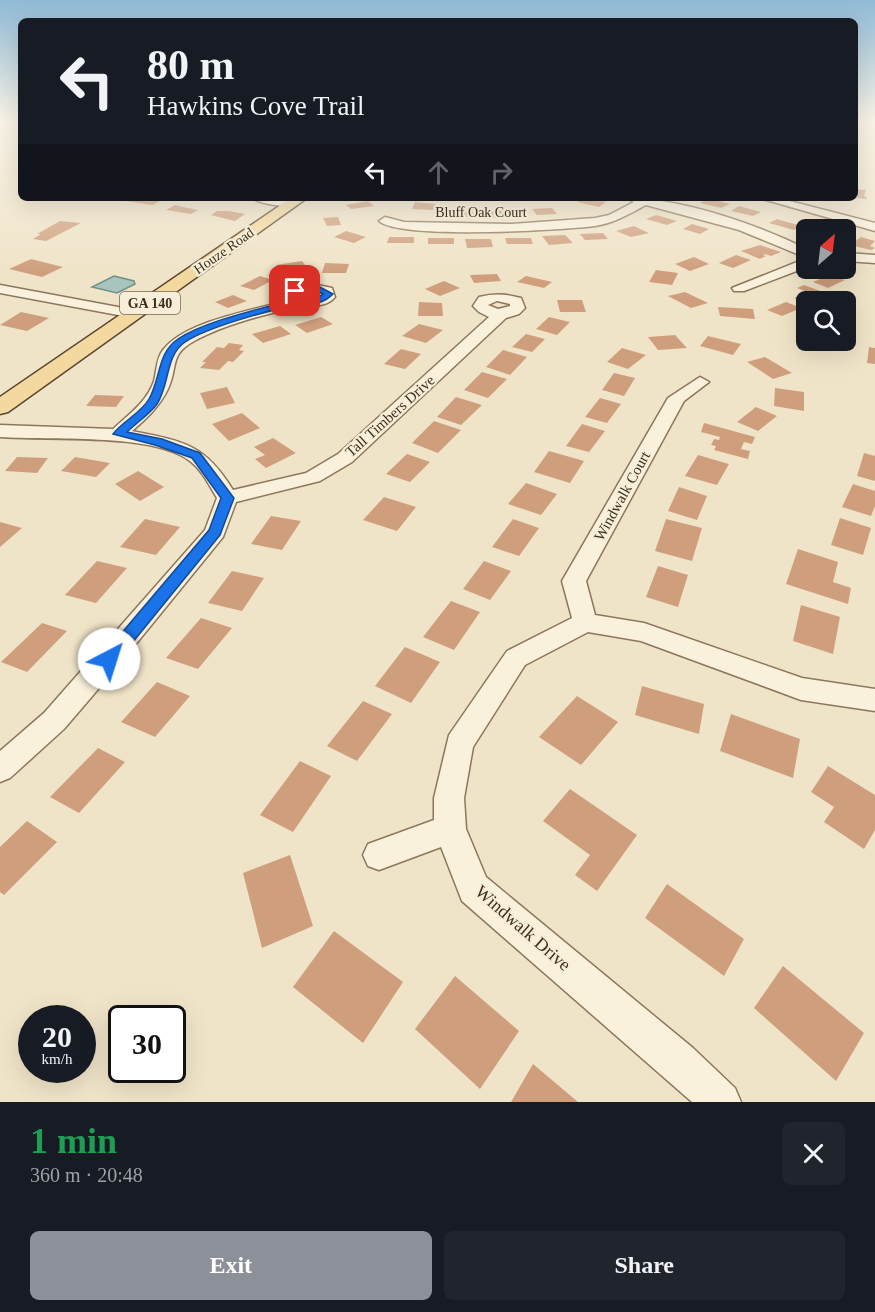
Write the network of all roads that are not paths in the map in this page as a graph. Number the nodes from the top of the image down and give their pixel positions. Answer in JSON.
{"nodes":[{"id":1,"x":296,"y":201,"type":"edge"},
{"id":2,"x":644,"y":201,"type":"joint"},
{"id":3,"x":776,"y":201,"type":"edge"},
{"id":4,"x":386,"y":220,"type":"dead end"},
{"id":5,"x":875,"y":227,"type":"edge"},
{"id":6,"x":796,"y":249,"type":"edge"},
{"id":7,"x":856,"y":258,"type":"edge"},
{"id":8,"x":875,"y":259,"type":"edge"},
{"id":9,"x":796,"y":266,"type":"edge"},
{"id":10,"x":739,"y":288,"type":"dead end"},
{"id":11,"x":0,"y":290,"type":"edge"},
{"id":12,"x":297,"y":302,"type":"dead end"},
{"id":13,"x":134,"y":314,"type":"junction"},
{"id":14,"x":502,"y":314,"type":"dead end"},
{"id":15,"x":700,"y":382,"type":"dead end"},
{"id":16,"x":0,"y":407,"type":"edge"},
{"id":17,"x":0,"y":431,"type":"edge"},
{"id":18,"x":118,"y":434,"type":"junction"},
{"id":19,"x":227,"y":498,"type":"junction"},
{"id":20,"x":585,"y":622,"type":"junction"},
{"id":21,"x":875,"y":700,"type":"edge"},
{"id":22,"x":0,"y":769,"type":"edge"},
{"id":23,"x":450,"y":830,"type":"junction"},
{"id":24,"x":379,"y":855,"type":"dead end"},
{"id":25,"x":721,"y":1102,"type":"edge"}],
"edges":[{"from":1,"to":13,"type":"main road","name":"Houze Road","number":"GA 140"},
{"from":2,"to":4,"type":"street","name":"Bluff Oak Court"},
{"from":2,"to":6,"type":"street"},
{"from":3,"to":5,"type":"street"},
{"from":7,"to":8,"type":"street"},
{"from":9,"to":10,"type":"street"},
{"from":11,"to":13,"type":"street"},
{"from":12,"to":18,"type":"street"},
{"from":13,"to":16,"type":"main road","name":"Houze Road","number":"GA 140"},
{"from":14,"to":19,"type":"street","name":"Tall Timbers Drive"},
{"from":15,"to":20,"type":"street","name":"Windwalk Court"},
{"from":17,"to":18,"type":"street"},
{"from":18,"to":19,"type":"street"},
{"from":19,"to":22,"type":"street"},
{"from":20,"to":21,"type":"street"},
{"from":20,"to":23,"type":"street","name":"Windwalk Drive"},
{"from":23,"to":24,"type":"street"},
{"from":23,"to":25,"type":"street","name":"Windwalk Drive"}]}
